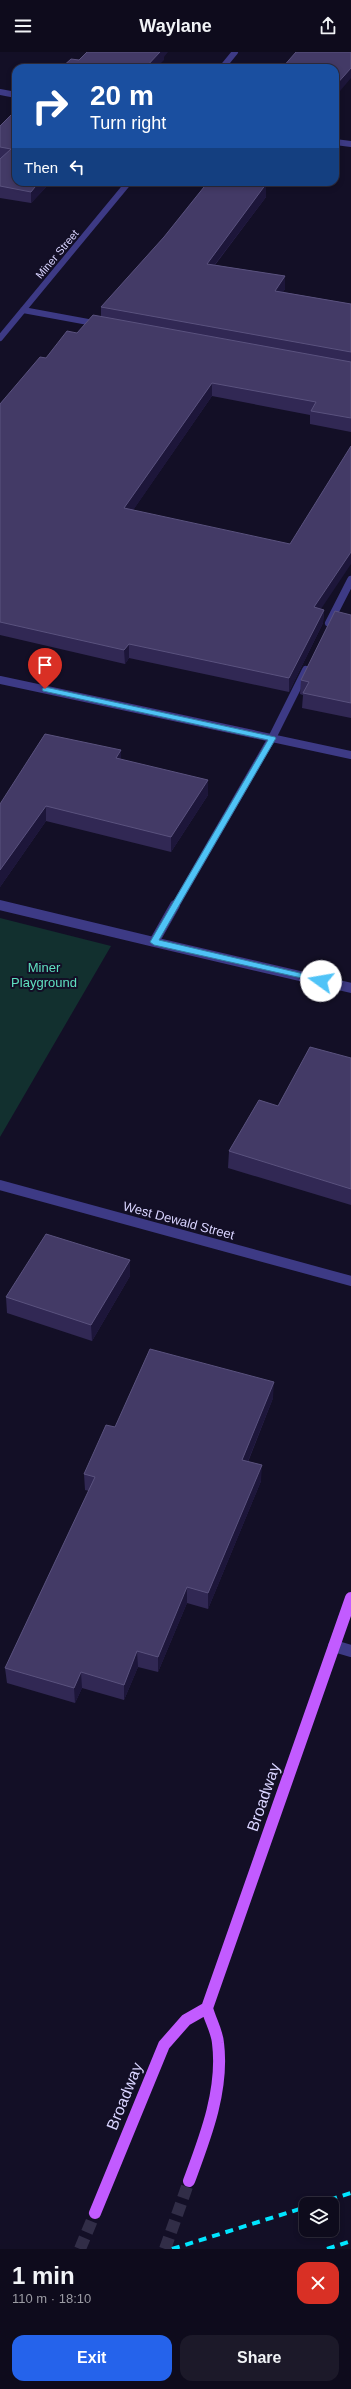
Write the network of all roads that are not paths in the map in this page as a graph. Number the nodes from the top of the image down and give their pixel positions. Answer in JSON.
{"nodes":[{"id":1,"x":235,"y":52,"type":"edge"},
{"id":2,"x":225,"y":64,"type":"edge"},
{"id":3,"x":0,"y":92,"type":"edge"},
{"id":4,"x":12,"y":94,"type":"edge"},
{"id":5,"x":339,"y":142,"type":"edge"},
{"id":6,"x":351,"y":144,"type":"edge"},
{"id":7,"x":126,"y":186,"type":"edge"},
{"id":8,"x":23,"y":310,"type":"junction"},
{"id":9,"x":109,"y":326,"type":"edge"},
{"id":10,"x":0,"y":338,"type":"edge"},
{"id":11,"x":351,"y":580,"type":"edge"},
{"id":12,"x":324,"y":635,"type":"edge"},
{"id":13,"x":310,"y":662,"type":"edge"},
{"id":14,"x":0,"y":680,"type":"edge"},
{"id":15,"x":272,"y":738,"type":"junction"},
{"id":16,"x":351,"y":755,"type":"edge"},
{"id":17,"x":0,"y":905,"type":"edge"},
{"id":18,"x":154,"y":942,"type":"junction"},
{"id":19,"x":351,"y":988,"type":"edge"},
{"id":20,"x":0,"y":1185,"type":"edge"},
{"id":21,"x":351,"y":1281,"type":"edge"},
{"id":22,"x":351,"y":1598,"type":"edge"},
{"id":23,"x":334,"y":1646,"type":"junction"},
{"id":24,"x":351,"y":1651,"type":"edge"},
{"id":25,"x":207,"y":2008,"type":"junction"},
{"id":26,"x":189,"y":2181,"type":"tunnel mouth"},
{"id":27,"x":95,"y":2213,"type":"tunnel mouth"}],
"edges":[{"from":1,"to":2,"type":"street"},
{"from":3,"to":4,"type":"street"},
{"from":5,"to":6,"type":"street"},
{"from":7,"to":8,"type":"street","name":"Miner Street"},
{"from":8,"to":9,"type":"street"},
{"from":8,"to":10,"type":"street","name":"Miner Street"},
{"from":11,"to":12,"type":"street"},
{"from":13,"to":15,"type":"street"},
{"from":14,"to":15,"type":"street"},
{"from":15,"to":16,"type":"street"},
{"from":15,"to":18,"type":"street"},
{"from":17,"to":18,"type":"street"},
{"from":18,"to":19,"type":"street"},
{"from":20,"to":21,"type":"street","name":"West Dewald Street"},
{"from":22,"to":23,"type":"main road","name":"Broadway"},
{"from":23,"to":24,"type":"street"},
{"from":23,"to":25,"type":"main road","name":"Broadway"},
{"from":25,"to":26,"type":"main road"},
{"from":25,"to":27,"type":"main road","name":"Broadway"}]}
